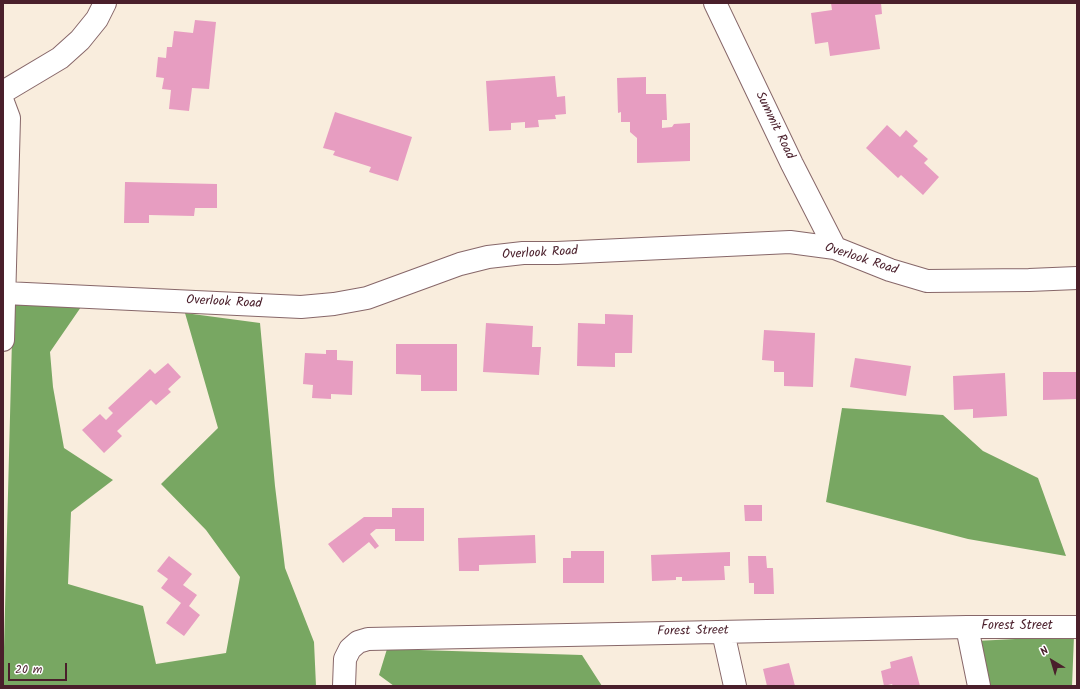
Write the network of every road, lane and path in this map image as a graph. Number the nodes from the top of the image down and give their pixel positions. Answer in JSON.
{"nodes":[{"id":1,"x":105,"y":3,"type":"edge"},
{"id":2,"x":715,"y":3,"type":"edge"},
{"id":3,"x":3,"y":92,"type":"edge"},
{"id":4,"x":3,"y":102,"type":"edge"},
{"id":5,"x":835,"y":248,"type":"junction"},
{"id":6,"x":1077,"y":278,"type":"edge"},
{"id":7,"x":5,"y":293,"type":"junction"},
{"id":8,"x":3,"y":340,"type":"edge"},
{"id":9,"x":967,"y":627,"type":"junction"},
{"id":10,"x":1077,"y":627,"type":"edge"},
{"id":11,"x":723,"y":632,"type":"junction"},
{"id":12,"x":344,"y":686,"type":"edge"},
{"id":13,"x":735,"y":686,"type":"edge"},
{"id":14,"x":979,"y":686,"type":"edge"}],
"edges":[{"from":1,"to":3,"type":"street"},
{"from":2,"to":5,"type":"street","name":"Summit Road"},
{"from":4,"to":7,"type":"street"},
{"from":5,"to":6,"type":"street","name":"Overlook Road"},
{"from":5,"to":7,"type":"street","name":"Overlook Road"},
{"from":7,"to":8,"type":"street"},
{"from":9,"to":10,"type":"street","name":"Forest Street"},
{"from":9,"to":11,"type":"street","name":"Forest Street"},
{"from":9,"to":14,"type":"street"},
{"from":11,"to":12,"type":"street","name":"Forest Street"},
{"from":11,"to":13,"type":"street"}]}
